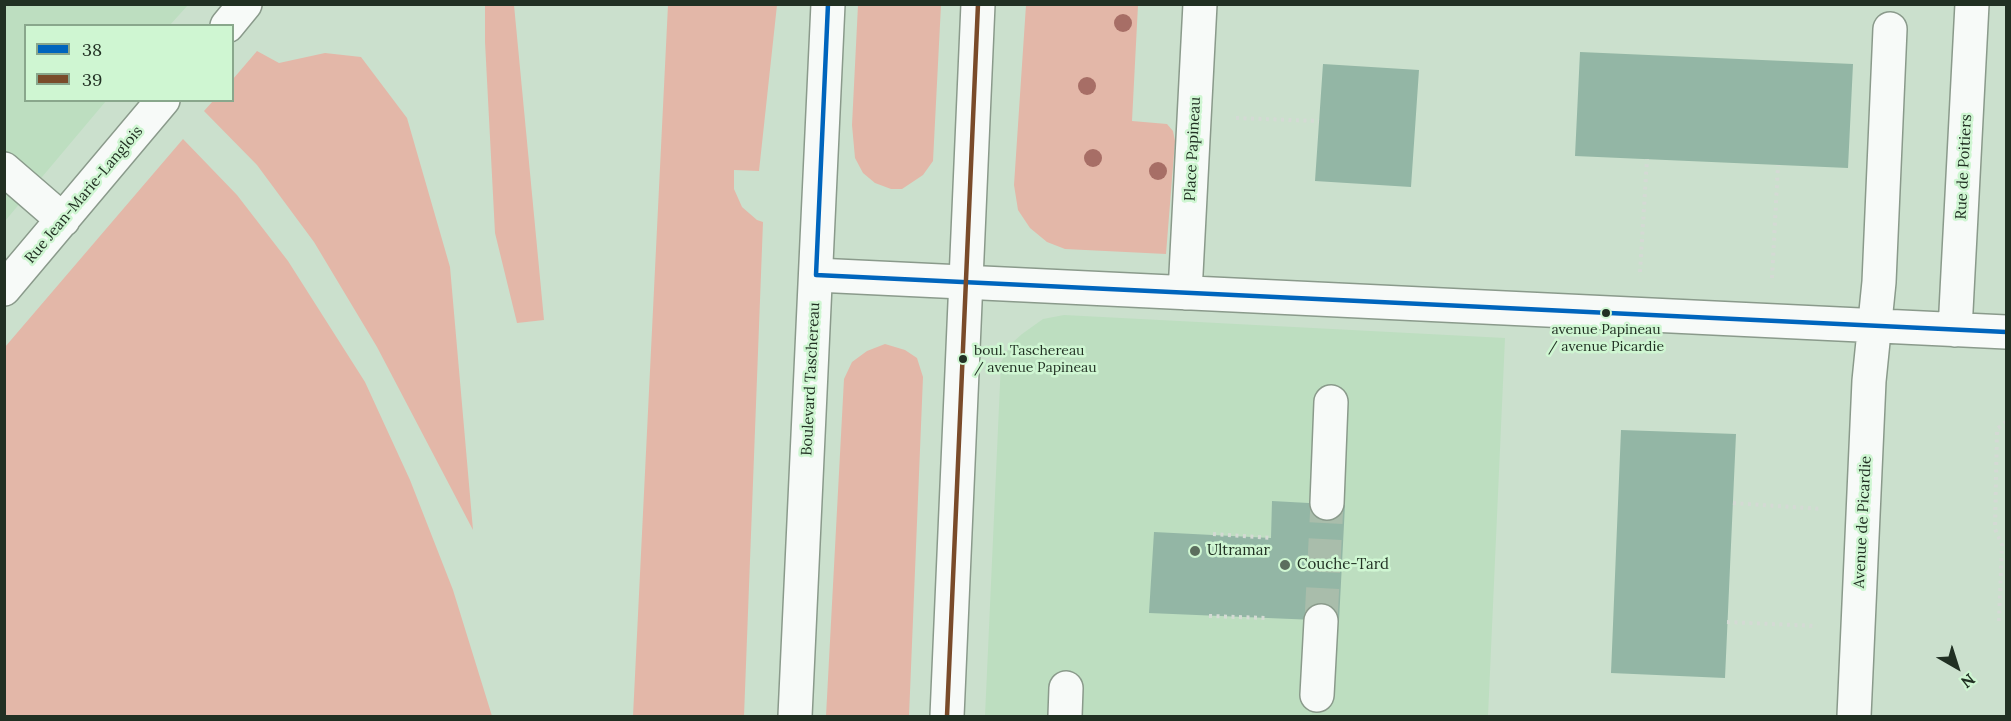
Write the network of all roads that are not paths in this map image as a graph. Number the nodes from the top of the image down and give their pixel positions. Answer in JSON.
{"nodes":[{"id":1,"x":245,"y":4,"type":"edge"},
{"id":2,"x":828,"y":4,"type":"edge"},
{"id":3,"x":978,"y":4,"type":"edge"},
{"id":4,"x":1200,"y":4,"type":"edge"},
{"id":5,"x":1972,"y":4,"type":"edge"},
{"id":6,"x":229,"y":24,"type":"edge"},
{"id":7,"x":1890,"y":29,"type":"dead end"},
{"id":8,"x":161,"y":102,"type":"edge"},
{"id":9,"x":4,"y":170,"type":"edge"},
{"id":10,"x":63,"y":220,"type":"junction"},
{"id":11,"x":816,"y":275,"type":"junction"},
{"id":12,"x":964,"y":283,"type":"junction"},
{"id":13,"x":4,"y":289,"type":"edge"},
{"id":14,"x":1185,"y":293,"type":"junction"},
{"id":15,"x":1874,"y":327,"type":"junction"},
{"id":16,"x":1955,"y":330,"type":"junction"},
{"id":17,"x":2007,"y":333,"type":"edge"},
{"id":18,"x":1331,"y":402,"type":"dead end"},
{"id":19,"x":1327,"y":503,"type":"tunnel mouth"},
{"id":20,"x":1321,"y":621,"type":"tunnel mouth"},
{"id":21,"x":1317,"y":695,"type":"dead end"},
{"id":22,"x":795,"y":717,"type":"edge"},
{"id":23,"x":947,"y":717,"type":"edge"},
{"id":24,"x":1854,"y":717,"type":"edge"}],
"edges":[{"from":1,"to":6,"type":"street"},
{"from":2,"to":11,"type":"street","name":"Boulevard Taschereau"},
{"from":3,"to":12,"type":"street"},
{"from":4,"to":14,"type":"street","name":"Place Papineau"},
{"from":5,"to":16,"type":"street","name":"Rue de Poitiers"},
{"from":7,"to":15,"type":"street","name":"Avenue de Picardie"},
{"from":8,"to":10,"type":"street","name":"Rue Jean-Marie-Langlois"},
{"from":9,"to":10,"type":"street"},
{"from":10,"to":13,"type":"street","name":"Rue Jean-Marie-Langlois"},
{"from":11,"to":12,"type":"street"},
{"from":11,"to":22,"type":"street","name":"Boulevard Taschereau"},
{"from":12,"to":14,"type":"street"},
{"from":12,"to":23,"type":"street"},
{"from":14,"to":15,"type":"street"},
{"from":15,"to":16,"type":"street"},
{"from":15,"to":24,"type":"street","name":"Avenue de Picardie"},
{"from":16,"to":17,"type":"street"},
{"from":18,"to":19,"type":"street"},
{"from":20,"to":21,"type":"street"}]}
